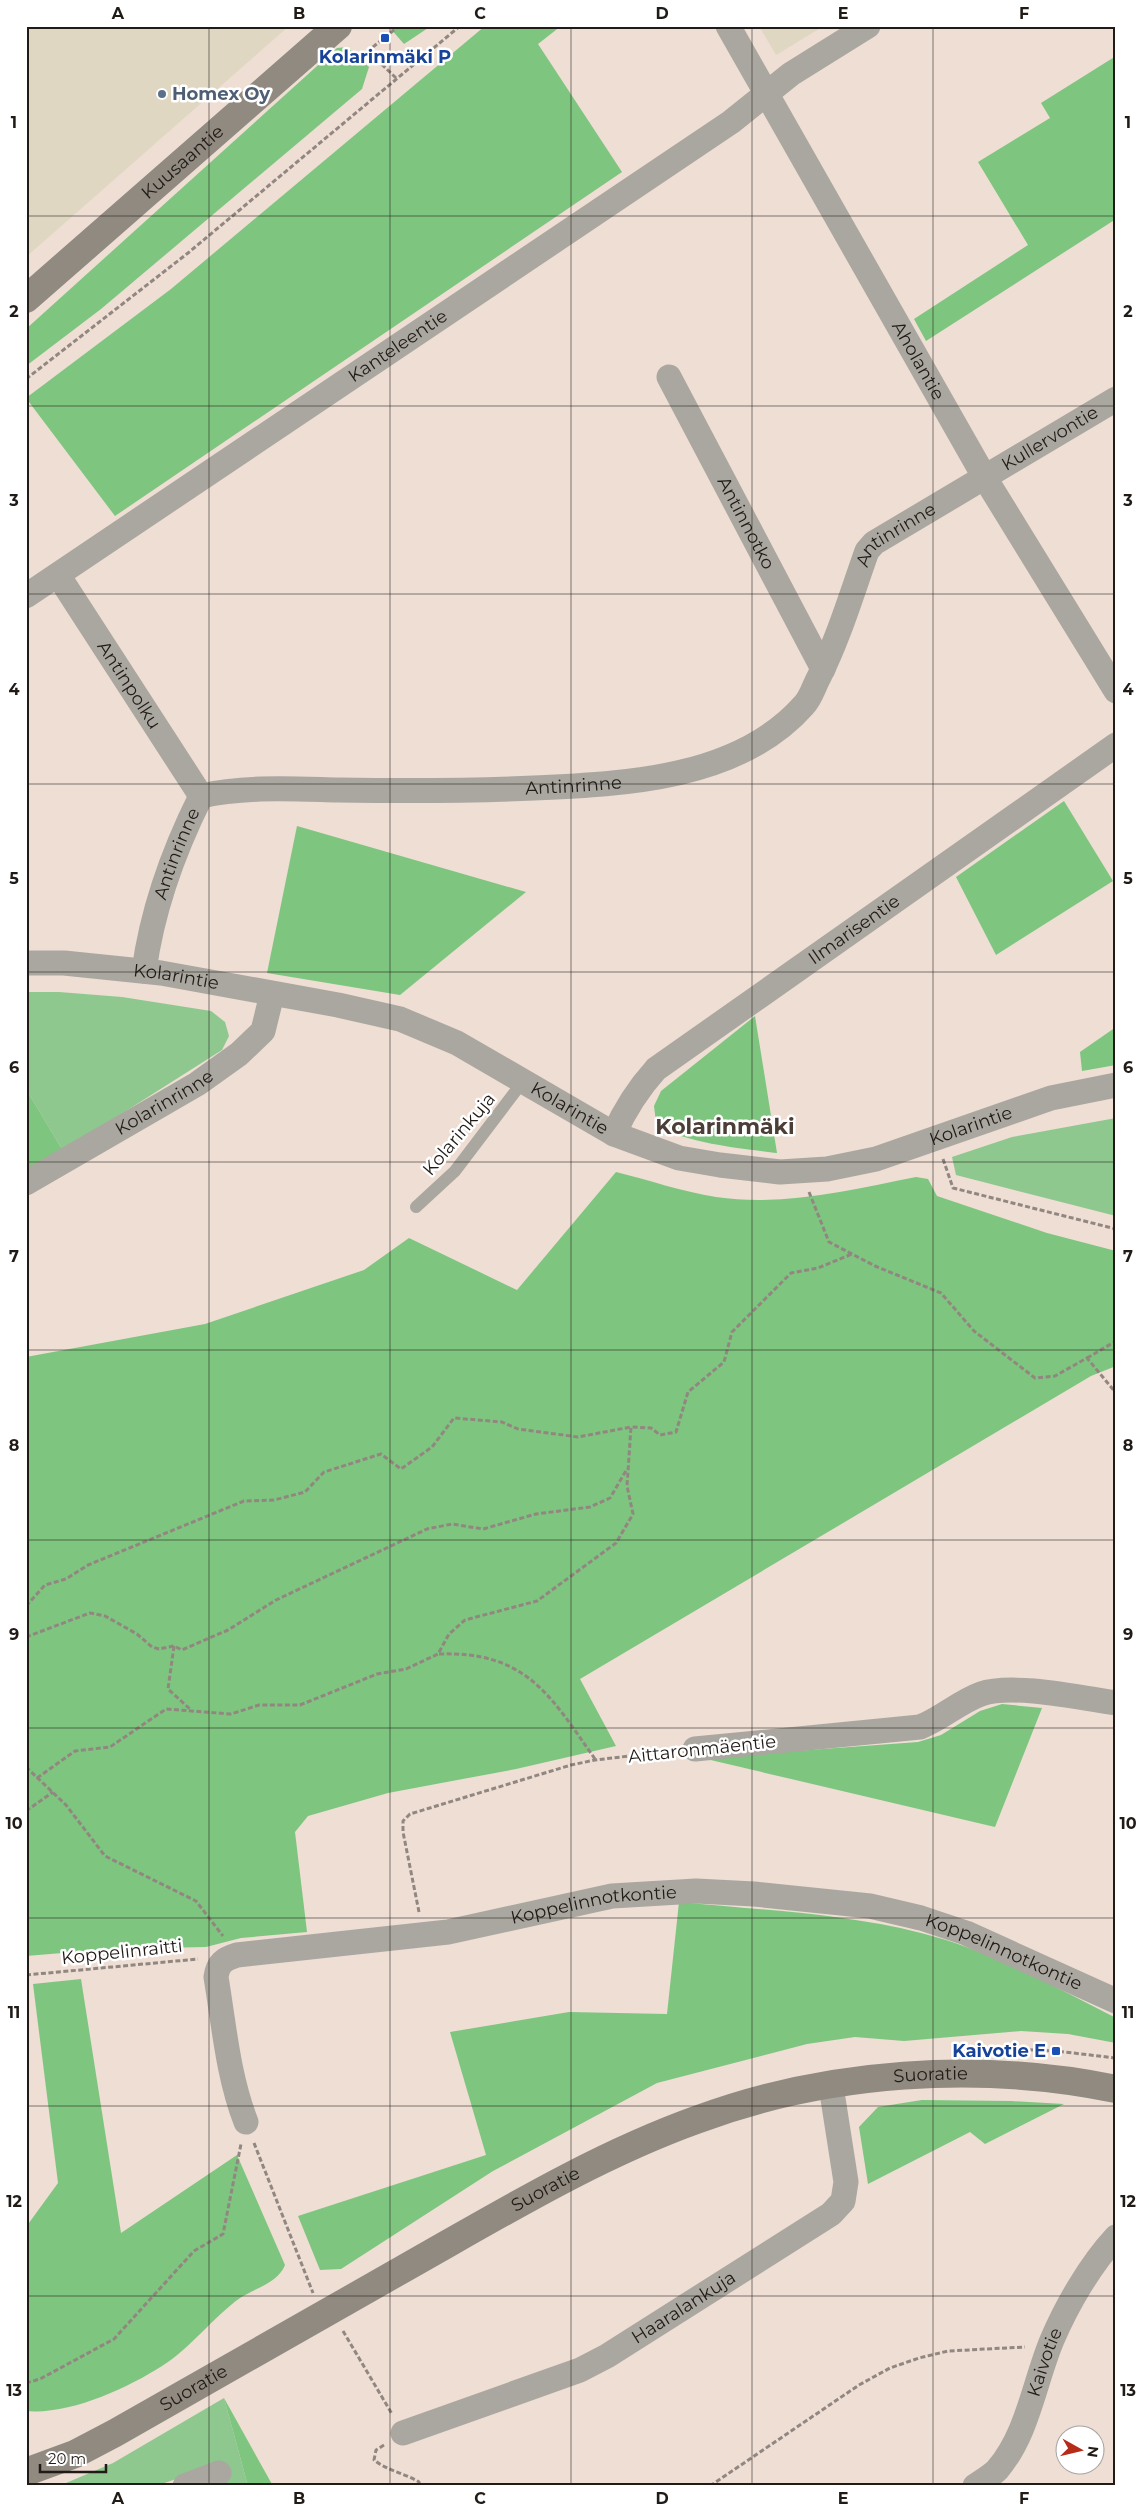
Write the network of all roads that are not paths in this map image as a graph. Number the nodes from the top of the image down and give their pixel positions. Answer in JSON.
{"nodes":[{"id":1,"x":338,"y":26,"type":"edge"},
{"id":2,"x":728,"y":26,"type":"edge"},
{"id":3,"x":868,"y":26,"type":"edge"},
{"id":4,"x":766,"y":94,"type":"junction"},
{"id":5,"x":26,"y":299,"type":"edge"},
{"id":6,"x":668,"y":377,"type":"dead end"},
{"id":7,"x":1116,"y":399,"type":"edge"},
{"id":8,"x":985,"y":478,"type":"junction"},
{"id":9,"x":58,"y":575,"type":"junction"},
{"id":10,"x":26,"y":596,"type":"edge"},
{"id":11,"x":823,"y":669,"type":"junction"},
{"id":12,"x":1116,"y":691,"type":"edge"},
{"id":13,"x":1116,"y":745,"type":"edge"},
{"id":14,"x":201,"y":796,"type":"junction"},
{"id":15,"x":26,"y":963,"type":"edge"},
{"id":16,"x":144,"y":971,"type":"junction"},
{"id":17,"x":272,"y":994,"type":"junction"},
{"id":18,"x":524,"y":1080,"type":"junction"},
{"id":19,"x":1116,"y":1085,"type":"edge"},
{"id":20,"x":614,"y":1134,"type":"junction"},
{"id":21,"x":26,"y":1183,"type":"edge"},
{"id":22,"x":416,"y":1207,"type":"dead end"},
{"id":23,"x":1116,"y":1703,"type":"edge"},
{"id":24,"x":695,"y":1749,"type":"road end"},
{"id":25,"x":1116,"y":2001,"type":"edge"},
{"id":26,"x":831,"y":2086,"type":"junction"},
{"id":27,"x":1116,"y":2089,"type":"edge"},
{"id":28,"x":246,"y":2122,"type":"road end"},
{"id":29,"x":1116,"y":2237,"type":"edge"},
{"id":30,"x":402,"y":2433,"type":"road end"},
{"id":31,"x":26,"y":2472,"type":"edge"},
{"id":32,"x":219,"y":2473,"type":"dead end"},
{"id":33,"x":185,"y":2486,"type":"edge"},
{"id":34,"x":976,"y":2486,"type":"edge"}],
"edges":[{"from":1,"to":5,"type":"street","name":"Kuusaantie"},
{"from":2,"to":4,"type":"street","name":"Aholantie"},
{"from":3,"to":4,"type":"street","name":"Kanteleentie"},
{"from":4,"to":8,"type":"street","name":"Aholantie"},
{"from":4,"to":9,"type":"street","name":"Kanteleentie"},
{"from":6,"to":11,"type":"street","name":"Antinnotko"},
{"from":7,"to":8,"type":"street","name":"Kullervontie"},
{"from":8,"to":11,"type":"street","name":"Antinrinne"},
{"from":8,"to":12,"type":"street","name":"Aholantie"},
{"from":9,"to":10,"type":"street","name":"Kanteleentie"},
{"from":9,"to":14,"type":"street","name":"Antinpolku"},
{"from":11,"to":14,"type":"street","name":"Antinrinne"},
{"from":13,"to":20,"type":"street","name":"Ilmarisentie"},
{"from":14,"to":16,"type":"street","name":"Antinrinne"},
{"from":15,"to":16,"type":"street","name":"Kolarintie"},
{"from":16,"to":17,"type":"street","name":"Kolarintie"},
{"from":17,"to":18,"type":"street","name":"Kolarintie"},
{"from":17,"to":21,"type":"street","name":"Kolarinrinne"},
{"from":18,"to":20,"type":"street","name":"Kolarintie"},
{"from":18,"to":22,"type":"lane","name":"Kolarinkuja"},
{"from":19,"to":20,"type":"street","name":"Kolarintie"},
{"from":23,"to":24,"type":"street","name":"Aittaronmäentie"},
{"from":25,"to":28,"type":"street","name":"Koppelinnotkontie"},
{"from":26,"to":27,"type":"street","name":"Suoratie"},
{"from":26,"to":30,"type":"street","name":"Haaralankuja"},
{"from":26,"to":31,"type":"street","name":"Suoratie"},
{"from":29,"to":34,"type":"street","name":"Kaivotie"},
{"from":32,"to":33,"type":"street"}]}
